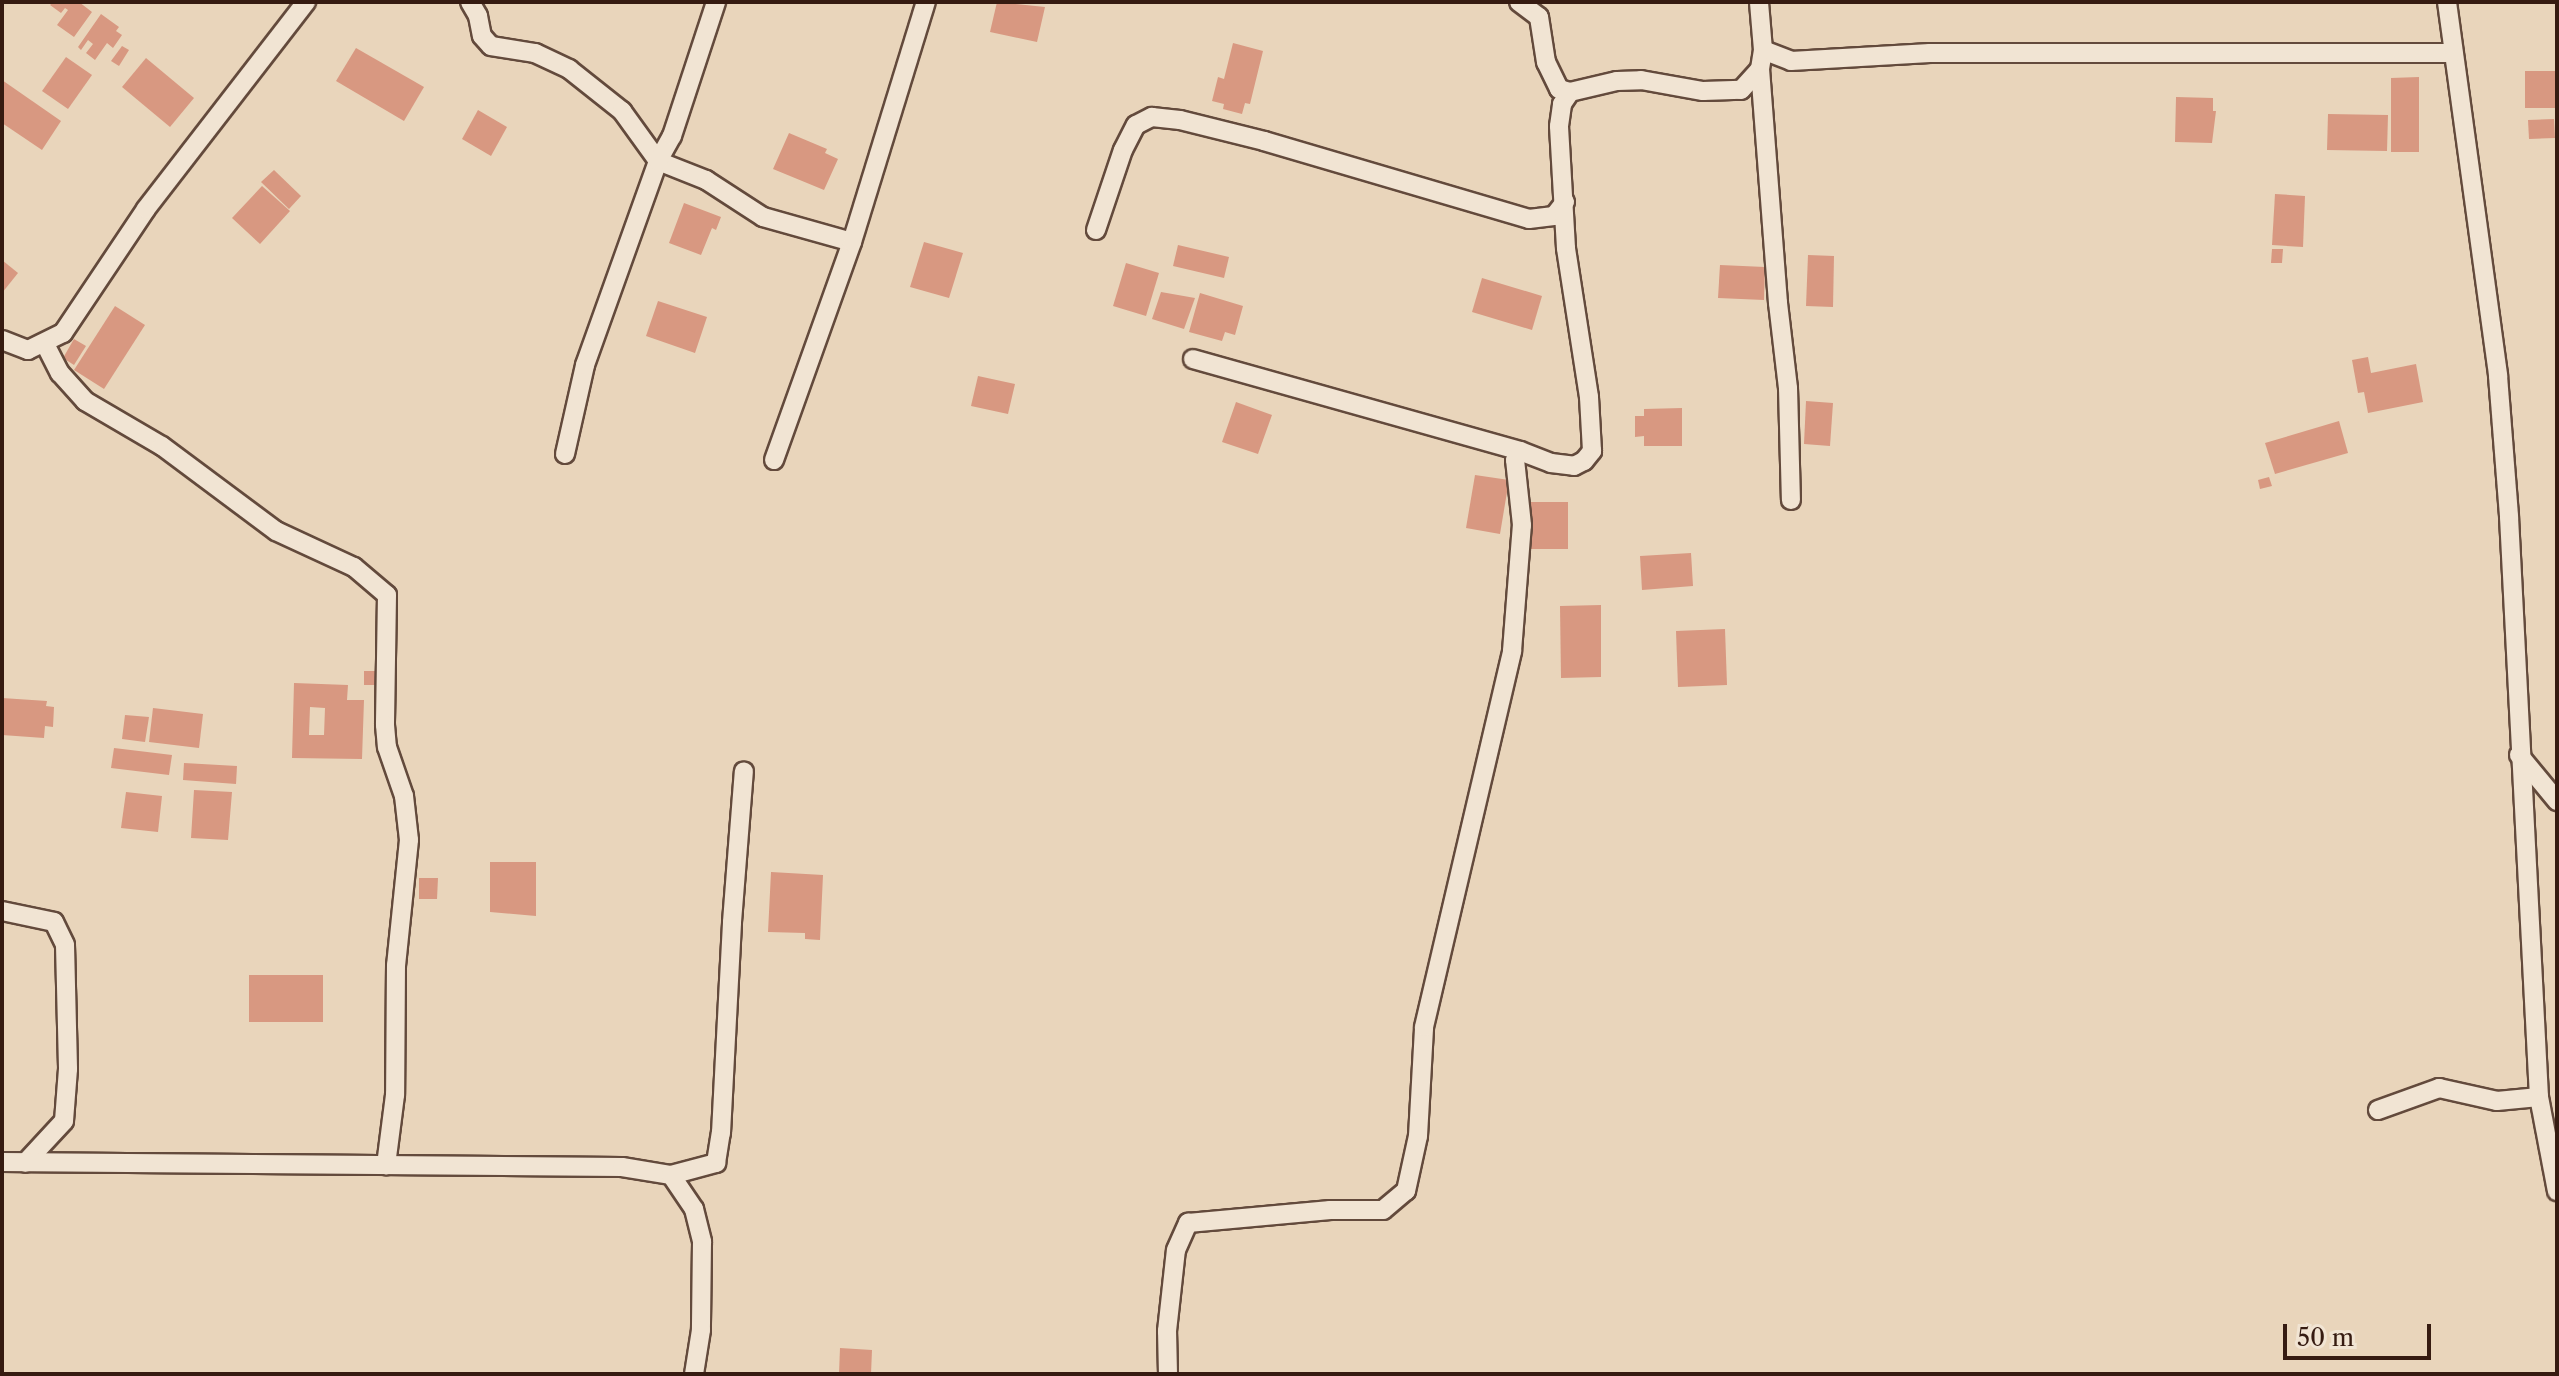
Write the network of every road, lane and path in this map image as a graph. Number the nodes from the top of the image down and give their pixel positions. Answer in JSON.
{"nodes":[{"id":1,"x":306,"y":2,"type":"edge"},
{"id":2,"x":470,"y":2,"type":"edge"},
{"id":3,"x":716,"y":2,"type":"edge"},
{"id":4,"x":926,"y":2,"type":"edge"},
{"id":5,"x":1519,"y":2,"type":"edge"},
{"id":6,"x":1759,"y":2,"type":"edge"},
{"id":7,"x":2447,"y":2,"type":"edge"},
{"id":8,"x":1763,"y":50,"type":"junction"},
{"id":9,"x":2453,"y":53,"type":"junction"},
{"id":10,"x":1760,"y":69,"type":"junction"},
{"id":11,"x":1570,"y":92,"type":"junction"},
{"id":12,"x":658,"y":161,"type":"junction"},
{"id":13,"x":1565,"y":202,"type":"junction"},
{"id":14,"x":1096,"y":230,"type":"dead end"},
{"id":15,"x":852,"y":242,"type":"junction"},
{"id":16,"x":2,"y":340,"type":"edge"},
{"id":17,"x":45,"y":344,"type":"junction"},
{"id":18,"x":1193,"y":359,"type":"dead end"},
{"id":19,"x":1520,"y":451,"type":"junction"},
{"id":20,"x":565,"y":454,"type":"dead end"},
{"id":21,"x":774,"y":460,"type":"dead end"},
{"id":22,"x":1791,"y":500,"type":"dead end"},
{"id":23,"x":2519,"y":755,"type":"junction"},
{"id":24,"x":744,"y":771,"type":"dead end"},
{"id":25,"x":2557,"y":801,"type":"edge"},
{"id":26,"x":2,"y":911,"type":"edge"},
{"id":27,"x":2539,"y":1097,"type":"junction"},
{"id":28,"x":2378,"y":1110,"type":"dead end"},
{"id":29,"x":2,"y":1162,"type":"edge"},
{"id":30,"x":25,"y":1163,"type":"junction"},
{"id":31,"x":386,"y":1165,"type":"junction"},
{"id":32,"x":671,"y":1175,"type":"junction"},
{"id":33,"x":2557,"y":1191,"type":"edge"},
{"id":34,"x":694,"y":1374,"type":"edge"},
{"id":35,"x":1168,"y":1374,"type":"edge"}],
"edges":[{"from":1,"to":17,"type":"street"},
{"from":2,"to":12,"type":"street"},
{"from":3,"to":12,"type":"street"},
{"from":4,"to":15,"type":"street"},
{"from":5,"to":11,"type":"street"},
{"from":6,"to":8,"type":"street"},
{"from":7,"to":9,"type":"street"},
{"from":8,"to":9,"type":"street"},
{"from":8,"to":10,"type":"street"},
{"from":9,"to":23,"type":"street"},
{"from":10,"to":11,"type":"street"},
{"from":10,"to":22,"type":"street"},
{"from":11,"to":13,"type":"street"},
{"from":12,"to":15,"type":"street"},
{"from":12,"to":20,"type":"street"},
{"from":13,"to":14,"type":"street"},
{"from":13,"to":19,"type":"street"},
{"from":15,"to":21,"type":"street"},
{"from":16,"to":17,"type":"street"},
{"from":17,"to":31,"type":"street"},
{"from":18,"to":19,"type":"street"},
{"from":19,"to":35,"type":"street"},
{"from":23,"to":25,"type":"street"},
{"from":23,"to":27,"type":"street"},
{"from":24,"to":32,"type":"street"},
{"from":26,"to":30,"type":"street"},
{"from":27,"to":28,"type":"street"},
{"from":27,"to":33,"type":"street"},
{"from":29,"to":30,"type":"street"},
{"from":30,"to":31,"type":"street"},
{"from":31,"to":32,"type":"street"},
{"from":32,"to":34,"type":"street"}]}
